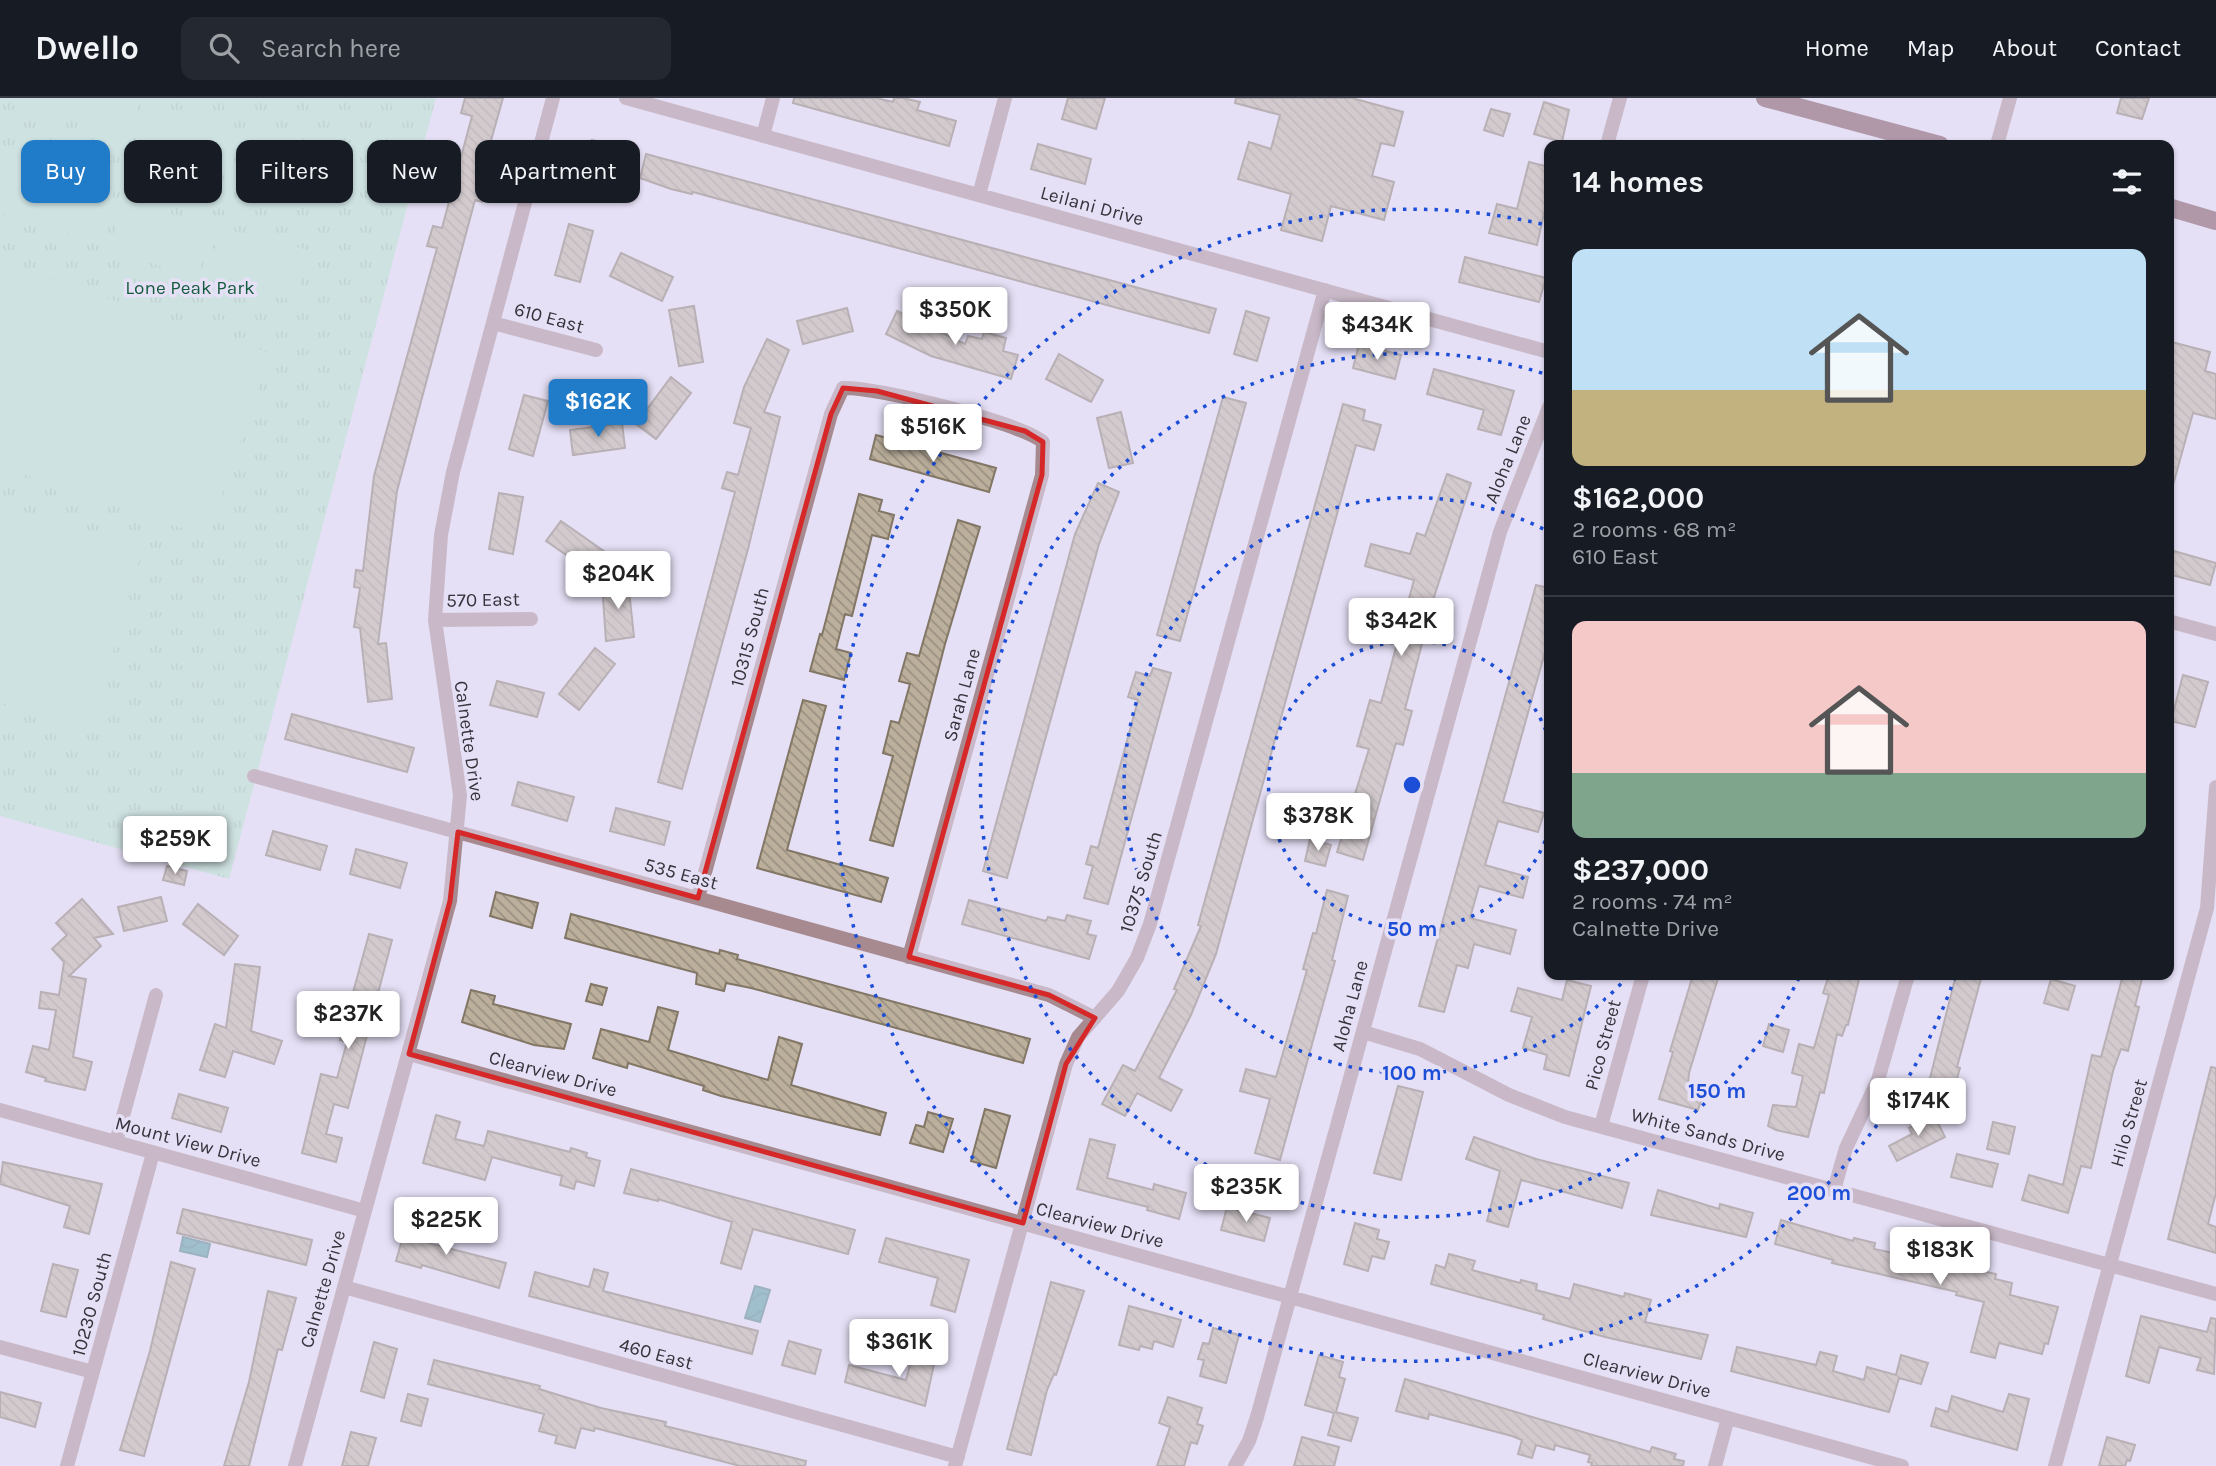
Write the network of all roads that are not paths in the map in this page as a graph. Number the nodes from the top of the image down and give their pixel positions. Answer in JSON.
{"nodes":[{"id":1,"x":553,"y":98,"type":"edge"},
{"id":2,"x":625,"y":98,"type":"edge"},
{"id":3,"x":773,"y":98,"type":"edge"},
{"id":4,"x":1005,"y":98,"type":"edge"},
{"id":5,"x":1620,"y":98,"type":"edge"},
{"id":6,"x":1765,"y":98,"type":"edge"},
{"id":7,"x":2010,"y":98,"type":"edge"},
{"id":8,"x":763,"y":136,"type":"junction"},
{"id":9,"x":1608,"y":140,"type":"edge"},
{"id":10,"x":1921,"y":140,"type":"edge"},
{"id":11,"x":1998,"y":140,"type":"edge"},
{"id":12,"x":979,"y":195,"type":"junction"},
{"id":13,"x":2174,"y":209,"type":"edge"},
{"id":14,"x":2216,"y":221,"type":"edge"},
{"id":15,"x":1325,"y":290,"type":"junction"},
{"id":16,"x":493,"y":323,"type":"junction"},
{"id":17,"x":596,"y":350,"type":"dead end"},
{"id":18,"x":1544,"y":351,"type":"edge"},
{"id":19,"x":843,"y":388,"type":"joint"},
{"id":20,"x":1544,"y":420,"type":"edge"},
{"id":21,"x":531,"y":619,"type":"dead end"},
{"id":22,"x":435,"y":620,"type":"junction"},
{"id":23,"x":2174,"y":623,"type":"edge"},
{"id":24,"x":2216,"y":634,"type":"edge"},
{"id":25,"x":254,"y":776,"type":"dead end"},
{"id":26,"x":2216,"y":787,"type":"edge"},
{"id":27,"x":458,"y":832,"type":"junction"},
{"id":28,"x":698,"y":898,"type":"junction"},
{"id":29,"x":909,"y":957,"type":"junction"},
{"id":30,"x":1642,"y":980,"type":"edge"},
{"id":31,"x":1907,"y":980,"type":"edge"},
{"id":32,"x":156,"y":995,"type":"dead end"},
{"id":33,"x":1094,"y":1018,"type":"junction"},
{"id":34,"x":1363,"y":1032,"type":"junction"},
{"id":35,"x":409,"y":1054,"type":"junction"},
{"id":36,"x":0,"y":1110,"type":"edge"},
{"id":37,"x":1601,"y":1126,"type":"junction"},
{"id":38,"x":116,"y":1142,"type":"junction"},
{"id":39,"x":153,"y":1153,"type":"junction"},
{"id":40,"x":1834,"y":1190,"type":"junction"},
{"id":41,"x":365,"y":1211,"type":"junction"},
{"id":42,"x":1023,"y":1223,"type":"junction"},
{"id":43,"x":2109,"y":1265,"type":"junction"},
{"id":44,"x":344,"y":1287,"type":"junction"},
{"id":45,"x":2216,"y":1294,"type":"edge"},
{"id":46,"x":1290,"y":1297,"type":"junction"},
{"id":47,"x":0,"y":1347,"type":"edge"},
{"id":48,"x":93,"y":1372,"type":"junction"},
{"id":49,"x":1728,"y":1418,"type":"junction"},
{"id":50,"x":956,"y":1462,"type":"edge"},
{"id":51,"x":67,"y":1466,"type":"edge"},
{"id":52,"x":295,"y":1466,"type":"edge"},
{"id":53,"x":1235,"y":1466,"type":"edge"},
{"id":54,"x":1714,"y":1466,"type":"edge"},
{"id":55,"x":1902,"y":1466,"type":"edge"},
{"id":56,"x":2055,"y":1466,"type":"edge"}],
"edges":[{"from":1,"to":16,"type":"street","name":"Calnette Drive"},
{"from":2,"to":8,"type":"street","name":"Leilani Drive"},
{"from":3,"to":8,"type":"street"},
{"from":4,"to":12,"type":"street"},
{"from":5,"to":9,"type":"street"},
{"from":6,"to":10,"type":"main road"},
{"from":7,"to":11,"type":"street"},
{"from":8,"to":12,"type":"street","name":"Leilani Drive"},
{"from":12,"to":15,"type":"street","name":"Leilani Drive"},
{"from":13,"to":14,"type":"main road"},
{"from":15,"to":18,"type":"street","name":"Leilani Drive"},
{"from":15,"to":33,"type":"street","name":"10375 South"},
{"from":16,"to":17,"type":"street","name":"610 East"},
{"from":16,"to":22,"type":"street","name":"Calnette Drive"},
{"from":19,"to":28,"type":"street","name":"10315 South"},
{"from":19,"to":29,"type":"street","name":"Sarah Lane"},
{"from":20,"to":34,"type":"street","name":"Aloha Lane"},
{"from":21,"to":22,"type":"street","name":"570 East"},
{"from":22,"to":27,"type":"street","name":"Calnette Drive"},
{"from":23,"to":24,"type":"street"},
{"from":25,"to":27,"type":"street","name":"535 East"},
{"from":26,"to":43,"type":"street","name":"Hilo Street"},
{"from":27,"to":28,"type":"street","name":"535 East"},
{"from":27,"to":35,"type":"street","name":"Calnette Drive"},
{"from":28,"to":29,"type":"street","name":"535 East"},
{"from":29,"to":33,"type":"street","name":"535 East"},
{"from":30,"to":37,"type":"street","name":"Pico Street"},
{"from":31,"to":40,"type":"street"},
{"from":32,"to":38,"type":"street"},
{"from":33,"to":42,"type":"street","name":"10375 South"},
{"from":34,"to":37,"type":"street","name":"White Sands Drive"},
{"from":34,"to":46,"type":"street","name":"Aloha Lane"},
{"from":35,"to":41,"type":"street","name":"Calnette Drive"},
{"from":35,"to":42,"type":"street","name":"Clearview Drive"},
{"from":36,"to":38,"type":"street","name":"Mount View Drive"},
{"from":37,"to":40,"type":"street","name":"White Sands Drive"},
{"from":38,"to":39,"type":"street","name":"Mount View Drive"},
{"from":39,"to":41,"type":"street","name":"Mount View Drive"},
{"from":39,"to":48,"type":"street","name":"10230 South"},
{"from":40,"to":43,"type":"street","name":"White Sands Drive"},
{"from":41,"to":44,"type":"street","name":"Calnette Drive"},
{"from":42,"to":46,"type":"street","name":"Clearview Drive"},
{"from":42,"to":50,"type":"street","name":"10375 South"},
{"from":43,"to":45,"type":"street","name":"White Sands Drive"},
{"from":43,"to":56,"type":"street","name":"Hilo Street"},
{"from":44,"to":50,"type":"street","name":"460 East"},
{"from":44,"to":52,"type":"street","name":"Calnette Drive"},
{"from":46,"to":49,"type":"street","name":"Clearview Drive"},
{"from":46,"to":53,"type":"street","name":"Aloha Lane"},
{"from":47,"to":48,"type":"street"},
{"from":48,"to":51,"type":"street","name":"10230 South"},
{"from":49,"to":54,"type":"street"},
{"from":49,"to":55,"type":"street","name":"Clearview Drive"}]}
